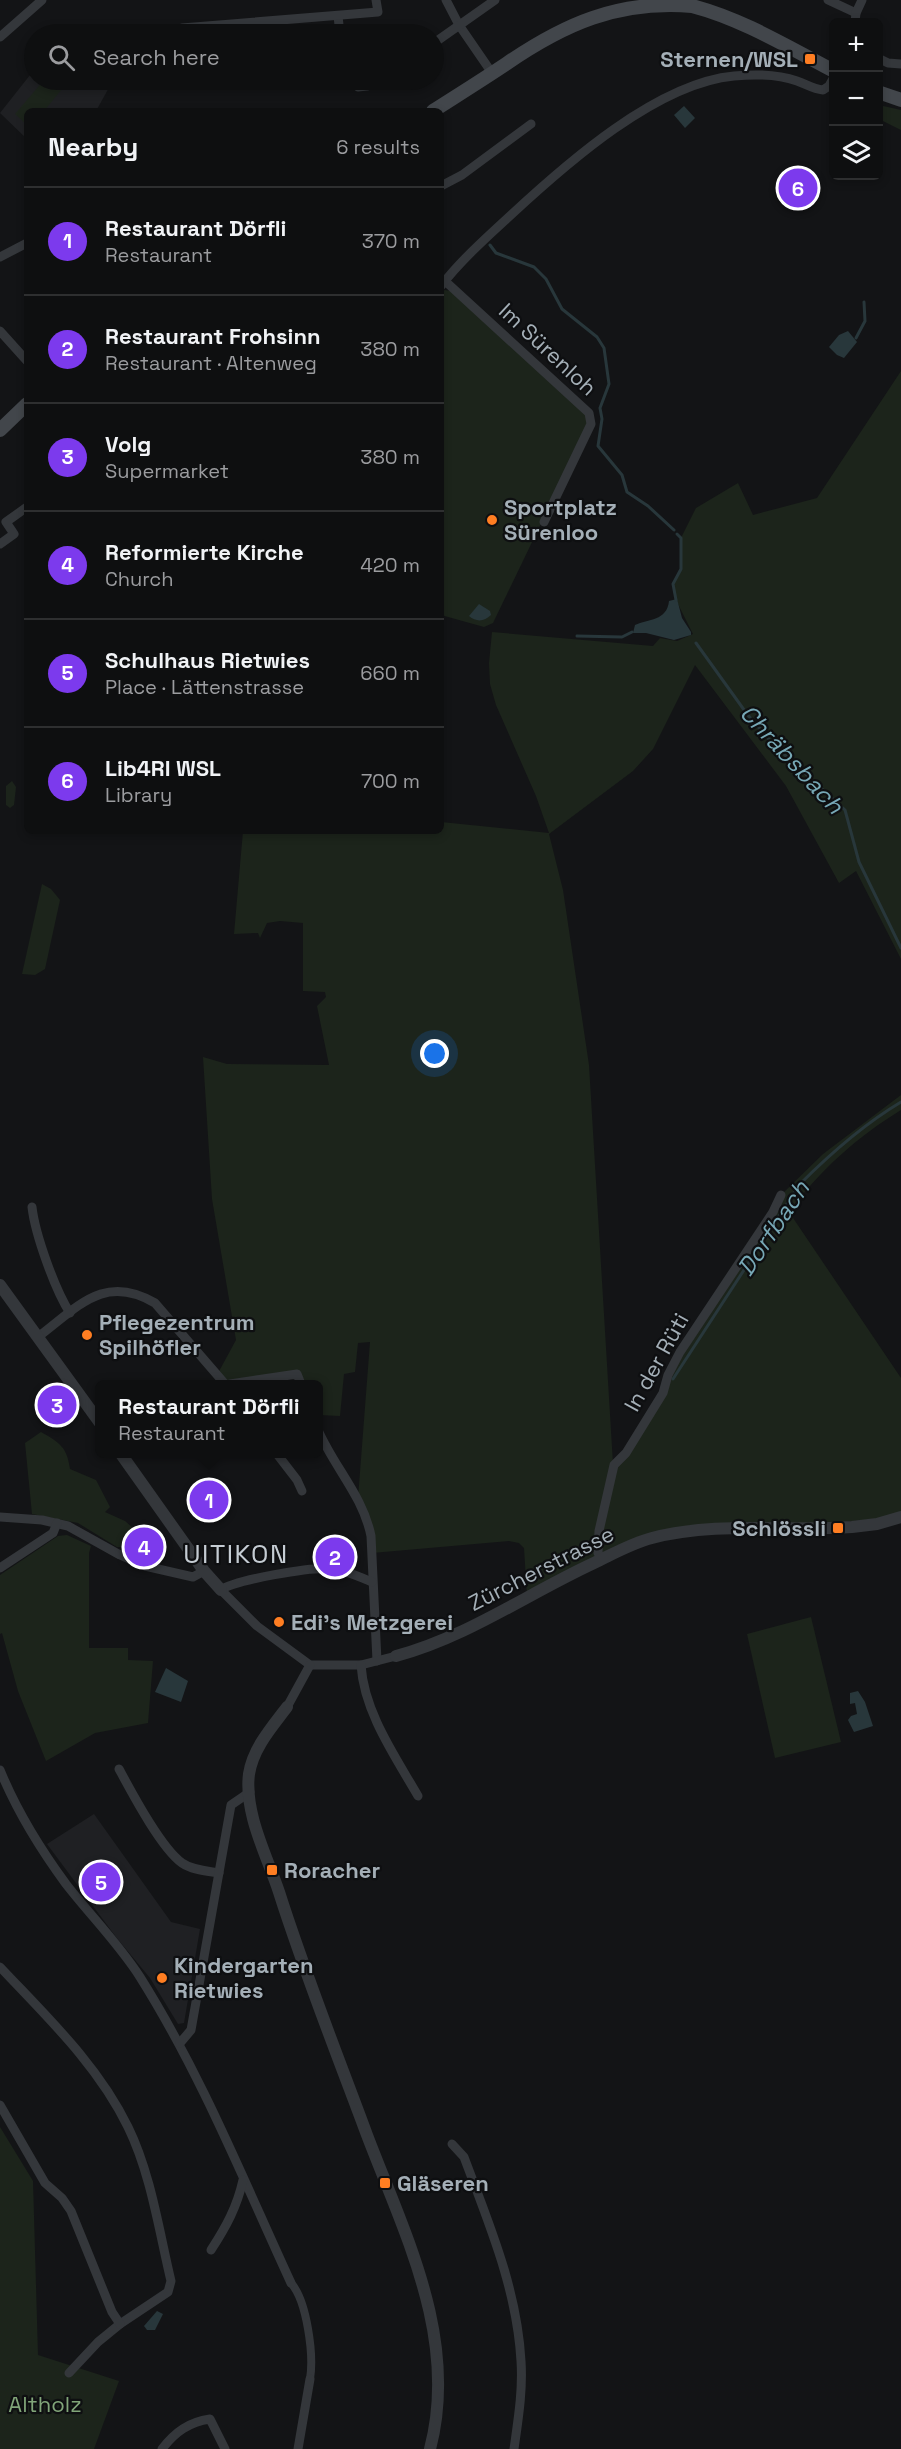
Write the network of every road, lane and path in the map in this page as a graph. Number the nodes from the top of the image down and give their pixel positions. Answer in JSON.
{"nodes":[{"id":1,"x":42,"y":0,"type":"edge"},
{"id":2,"x":376,"y":0,"type":"edge"},
{"id":3,"x":446,"y":0,"type":"edge"},
{"id":4,"x":495,"y":0,"type":"edge"},
{"id":5,"x":828,"y":0,"type":"edge"},
{"id":6,"x":862,"y":0,"type":"edge"},
{"id":7,"x":688,"y":2,"type":"edge"},
{"id":8,"x":338,"y":16,"type":"junction"},
{"id":9,"x":855,"y":18,"type":"edge"},
{"id":10,"x":264,"y":24,"type":"edge"},
{"id":11,"x":339,"y":24,"type":"edge"},
{"id":12,"x":459,"y":25,"type":"junction"},
{"id":13,"x":444,"y":36,"type":"edge"},
{"id":14,"x":0,"y":37,"type":"edge"},
{"id":15,"x":883,"y":60,"type":"edge"},
{"id":16,"x":901,"y":64,"type":"edge"},
{"id":17,"x":829,"y":68,"type":"edge"},
{"id":18,"x":492,"y":73,"type":"junction"},
{"id":19,"x":829,"y":86,"type":"edge"},
{"id":20,"x":883,"y":93,"type":"edge"},
{"id":21,"x":901,"y":100,"type":"edge"},
{"id":22,"x":438,"y":108,"type":"edge"},
{"id":23,"x":531,"y":124,"type":"dead end"},
{"id":24,"x":444,"y":184,"type":"edge"},
{"id":25,"x":24,"y":245,"type":"edge"},
{"id":26,"x":0,"y":257,"type":"edge"},
{"id":27,"x":444,"y":283,"type":"edge"},
{"id":28,"x":444,"y":285,"type":"edge"},
{"id":29,"x":0,"y":331,"type":"edge"},
{"id":30,"x":24,"y":358,"type":"edge"},
{"id":31,"x":24,"y":407,"type":"edge"},
{"id":32,"x":0,"y":430,"type":"edge"},
{"id":33,"x":24,"y":509,"type":"edge"},
{"id":34,"x":544,"y":522,"type":"dead end"},
{"id":35,"x":0,"y":544,"type":"edge"},
{"id":36,"x":781,"y":1195,"type":"dead end"},
{"id":37,"x":32,"y":1207,"type":"dead end"},
{"id":38,"x":0,"y":1285,"type":"edge"},
{"id":39,"x":70,"y":1313,"type":"junction"},
{"id":40,"x":38,"y":1337,"type":"junction"},
{"id":41,"x":222,"y":1380,"type":"edge"},
{"id":42,"x":257,"y":1380,"type":"edge"},
{"id":43,"x":299,"y":1380,"type":"edge"},
{"id":44,"x":95,"y":1417,"type":"edge"},
{"id":45,"x":323,"y":1438,"type":"edge"},
{"id":46,"x":124,"y":1458,"type":"edge"},
{"id":47,"x":280,"y":1458,"type":"edge"},
{"id":48,"x":302,"y":1491,"type":"dead end"},
{"id":49,"x":0,"y":1517,"type":"edge"},
{"id":50,"x":901,"y":1517,"type":"edge"},
{"id":51,"x":57,"y":1523,"type":"junction"},
{"id":52,"x":602,"y":1559,"type":"junction"},
{"id":53,"x":0,"y":1568,"type":"edge"},
{"id":54,"x":204,"y":1571,"type":"junction"},
{"id":55,"x":372,"y":1582,"type":"junction"},
{"id":56,"x":221,"y":1590,"type":"junction"},
{"id":57,"x":396,"y":1656,"type":"joint"},
{"id":58,"x":377,"y":1661,"type":"junction"},
{"id":59,"x":310,"y":1665,"type":"junction"},
{"id":60,"x":361,"y":1665,"type":"junction"},
{"id":61,"x":287,"y":1707,"type":"joint"},
{"id":62,"x":119,"y":1769,"type":"dead end"},
{"id":63,"x":0,"y":1770,"type":"edge"},
{"id":64,"x":250,"y":1792,"type":"junction"},
{"id":65,"x":418,"y":1796,"type":"dead end"},
{"id":66,"x":219,"y":1873,"type":"junction"},
{"id":67,"x":0,"y":1967,"type":"edge"},
{"id":68,"x":180,"y":2043,"type":"junction"},
{"id":69,"x":0,"y":2105,"type":"edge"},
{"id":70,"x":452,"y":2144,"type":"dead end"},
{"id":71,"x":243,"y":2179,"type":"junction"},
{"id":72,"x":211,"y":2250,"type":"dead end"},
{"id":73,"x":291,"y":2283,"type":"joint"},
{"id":74,"x":120,"y":2324,"type":"junction"},
{"id":75,"x":69,"y":2373,"type":"dead end"},
{"id":76,"x":310,"y":2379,"type":"joint"},
{"id":77,"x":162,"y":2449,"type":"edge"},
{"id":78,"x":225,"y":2449,"type":"edge"},
{"id":79,"x":298,"y":2449,"type":"edge"},
{"id":80,"x":430,"y":2449,"type":"edge"},
{"id":81,"x":514,"y":2449,"type":"edge"}],
"edges":[{"from":1,"to":14,"type":"street"},
{"from":2,"to":8,"type":"street"},
{"from":3,"to":12,"type":"street"},
{"from":4,"to":12,"type":"street"},
{"from":5,"to":9,"type":"street"},
{"from":6,"to":9,"type":"street"},
{"from":7,"to":17,"type":"main road"},
{"from":7,"to":18,"type":"main road"},
{"from":8,"to":10,"type":"street"},
{"from":8,"to":11,"type":"street"},
{"from":12,"to":13,"type":"street"},
{"from":12,"to":18,"type":"street"},
{"from":15,"to":16,"type":"street"},
{"from":18,"to":22,"type":"main road"},
{"from":19,"to":27,"type":"street"},
{"from":20,"to":21,"type":"main road"},
{"from":23,"to":24,"type":"street"},
{"from":25,"to":26,"type":"street"},
{"from":28,"to":34,"type":"street","name":"Im Sürenloh"},
{"from":29,"to":30,"type":"street"},
{"from":31,"to":32,"type":"main road"},
{"from":33,"to":35,"type":"street"},
{"from":36,"to":52,"type":"street","name":"In der Rüti"},
{"from":37,"to":39,"type":"street"},
{"from":38,"to":40,"type":"street"},
{"from":39,"to":40,"type":"street"},
{"from":39,"to":41,"type":"street"},
{"from":40,"to":44,"type":"street"},
{"from":42,"to":43,"type":"street"},
{"from":45,"to":55,"type":"street"},
{"from":46,"to":54,"type":"street"},
{"from":47,"to":48,"type":"street"},
{"from":49,"to":51,"type":"street"},
{"from":50,"to":52,"type":"street","name":"Zürcherstrasse"},
{"from":51,"to":53,"type":"street"},
{"from":51,"to":54,"type":"street"},
{"from":52,"to":57,"type":"street","name":"Zürcherstrasse"},
{"from":54,"to":56,"type":"street"},
{"from":55,"to":56,"type":"street"},
{"from":55,"to":58,"type":"street"},
{"from":56,"to":59,"type":"street"},
{"from":57,"to":58,"type":"street","name":"Zürcherstrasse"},
{"from":58,"to":60,"type":"street","name":"Zürcherstrasse"},
{"from":59,"to":60,"type":"street","name":"Zürcherstrasse"},
{"from":59,"to":61,"type":"street"},
{"from":60,"to":65,"type":"street"},
{"from":61,"to":64,"type":"street"},
{"from":62,"to":66,"type":"street"},
{"from":63,"to":68,"type":"street"},
{"from":64,"to":66,"type":"street"},
{"from":64,"to":80,"type":"street"},
{"from":66,"to":68,"type":"street"},
{"from":67,"to":74,"type":"street"},
{"from":68,"to":71,"type":"street"},
{"from":69,"to":74,"type":"street"},
{"from":70,"to":81,"type":"street"},
{"from":71,"to":72,"type":"street"},
{"from":71,"to":73,"type":"street"},
{"from":73,"to":76,"type":"street"},
{"from":74,"to":75,"type":"street"},
{"from":76,"to":79,"type":"street"},
{"from":77,"to":78,"type":"street"}]}
